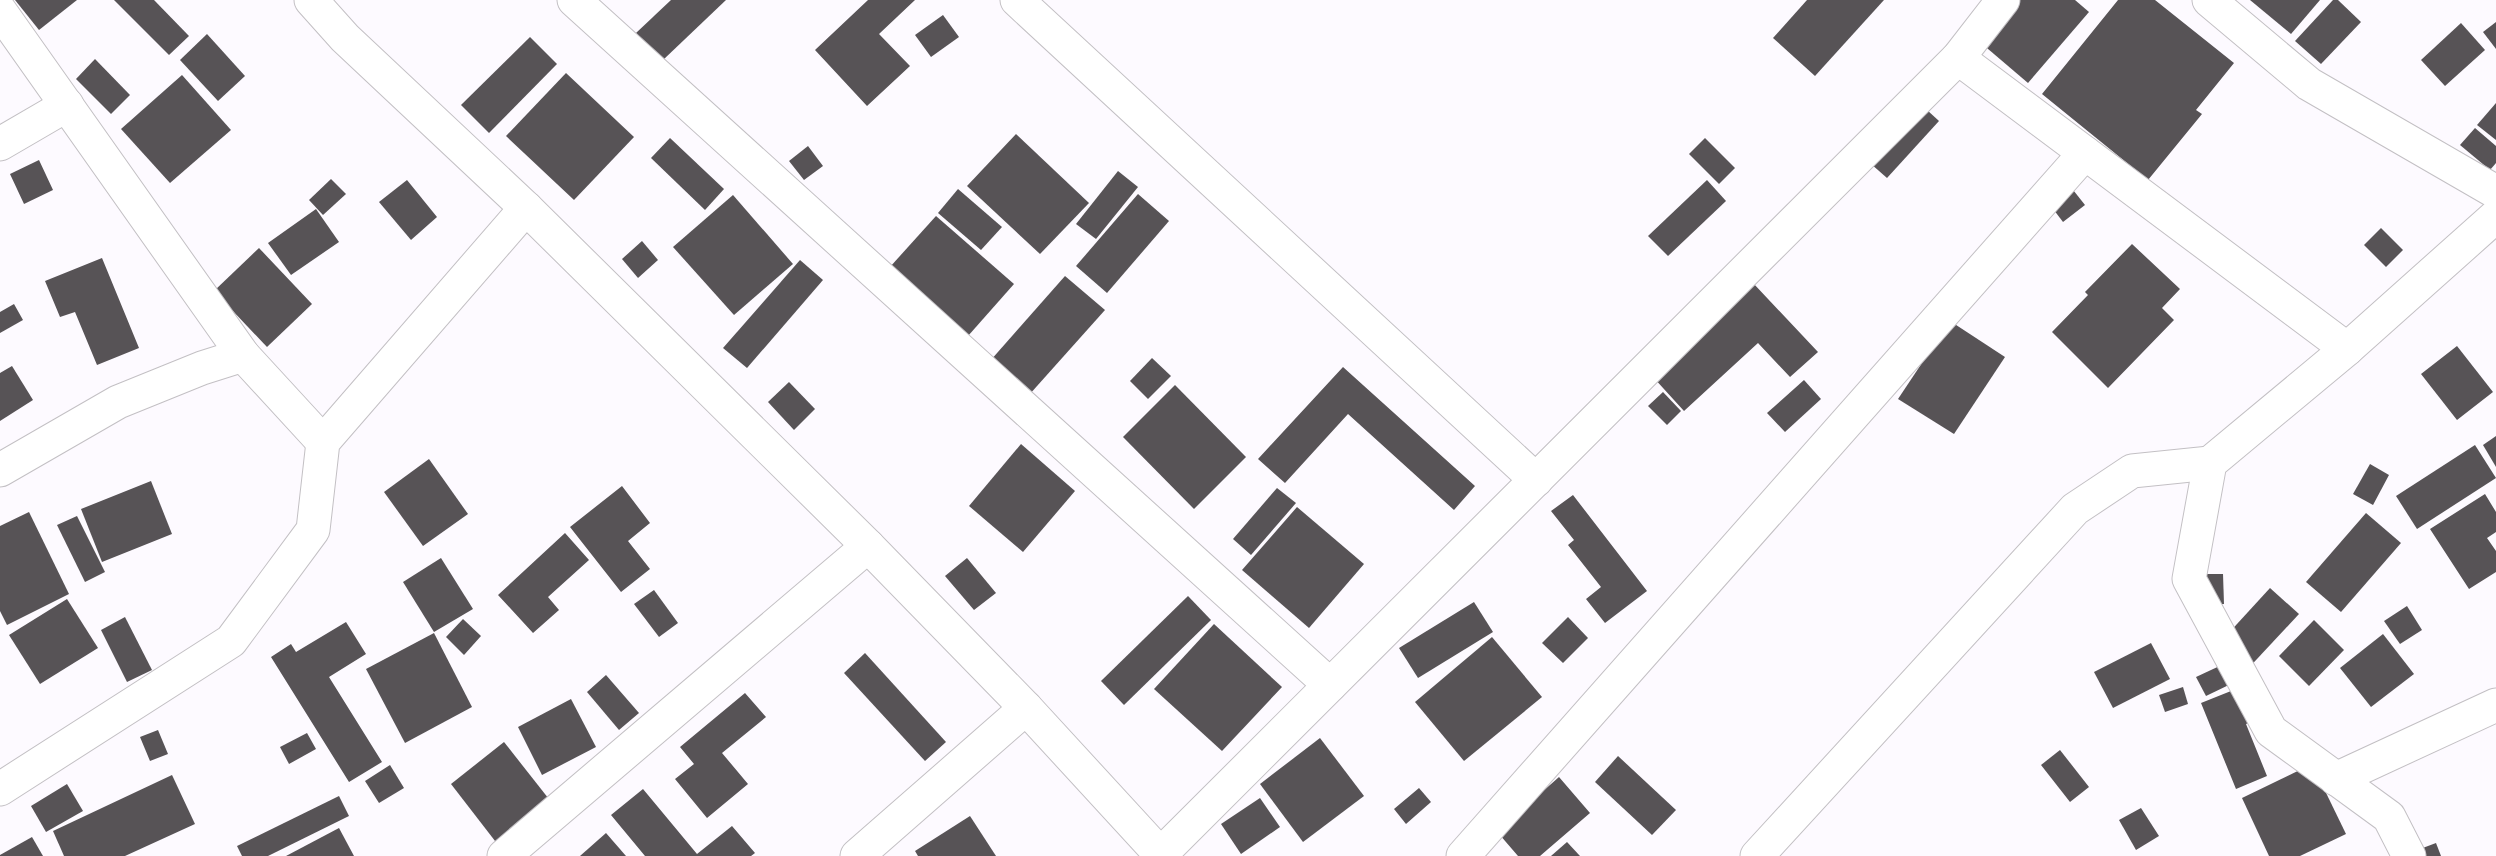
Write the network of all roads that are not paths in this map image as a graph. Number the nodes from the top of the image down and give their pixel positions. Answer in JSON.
{"nodes":[{"id":1,"x":311,"y":0,"type":"edge"},
{"id":2,"x":574,"y":0,"type":"edge"},
{"id":3,"x":1017,"y":0,"type":"edge"},
{"id":4,"x":2003,"y":0,"type":"edge"},
{"id":5,"x":2209,"y":0,"type":"edge"},
{"id":6,"x":0,"y":11,"type":"edge"},
{"id":7,"x":1958,"y":58,"type":"junction"},
{"id":8,"x":67,"y":105,"type":"junction"},
{"id":9,"x":0,"y":144,"type":"edge"},
{"id":10,"x":2085,"y":153,"type":"junction"},
{"id":11,"x":2496,"y":192,"type":"edge"},
{"id":12,"x":526,"y":208,"type":"junction"},
{"id":13,"x":2496,"y":216,"type":"edge"},
{"id":14,"x":2347,"y":348,"type":"junction"},
{"id":15,"x":243,"y":356,"type":"junction"},
{"id":16,"x":323,"y":442,"type":"junction"},
{"id":17,"x":2210,"y":463,"type":"junction"},
{"id":18,"x":0,"y":470,"type":"edge"},
{"id":19,"x":1536,"y":480,"type":"junction"},
{"id":20,"x":868,"y":546,"type":"junction"},
{"id":21,"x":1330,"y":685,"type":"junction"},
{"id":22,"x":2496,"y":705,"type":"edge"},
{"id":23,"x":1026,"y":708,"type":"junction"},
{"id":24,"x":2336,"y":779,"type":"junction"},
{"id":25,"x":0,"y":789,"type":"edge"},
{"id":26,"x":1162,"y":855,"type":"edge"},
{"id":27,"x":504,"y":856,"type":"edge"},
{"id":28,"x":857,"y":856,"type":"edge"},
{"id":29,"x":1463,"y":856,"type":"edge"},
{"id":30,"x":1757,"y":856,"type":"edge"},
{"id":31,"x":2409,"y":856,"type":"edge"}],
"edges":[{"from":1,"to":12,"type":"street"},
{"from":2,"to":21,"type":"street"},
{"from":3,"to":19,"type":"street"},
{"from":4,"to":7,"type":"street"},
{"from":5,"to":11,"type":"street"},
{"from":6,"to":8,"type":"street"},
{"from":7,"to":10,"type":"street"},
{"from":7,"to":19,"type":"street"},
{"from":8,"to":9,"type":"street"},
{"from":8,"to":15,"type":"street"},
{"from":10,"to":14,"type":"street"},
{"from":10,"to":29,"type":"street"},
{"from":12,"to":16,"type":"street"},
{"from":12,"to":20,"type":"street"},
{"from":13,"to":14,"type":"street"},
{"from":14,"to":17,"type":"street"},
{"from":15,"to":16,"type":"street"},
{"from":15,"to":18,"type":"street"},
{"from":16,"to":25,"type":"street"},
{"from":17,"to":24,"type":"street"},
{"from":17,"to":30,"type":"street"},
{"from":19,"to":21,"type":"street"},
{"from":20,"to":23,"type":"street"},
{"from":20,"to":27,"type":"street"},
{"from":21,"to":26,"type":"street"},
{"from":22,"to":24,"type":"street"},
{"from":23,"to":26,"type":"street"},
{"from":23,"to":28,"type":"street"},
{"from":24,"to":31,"type":"street"}]}
